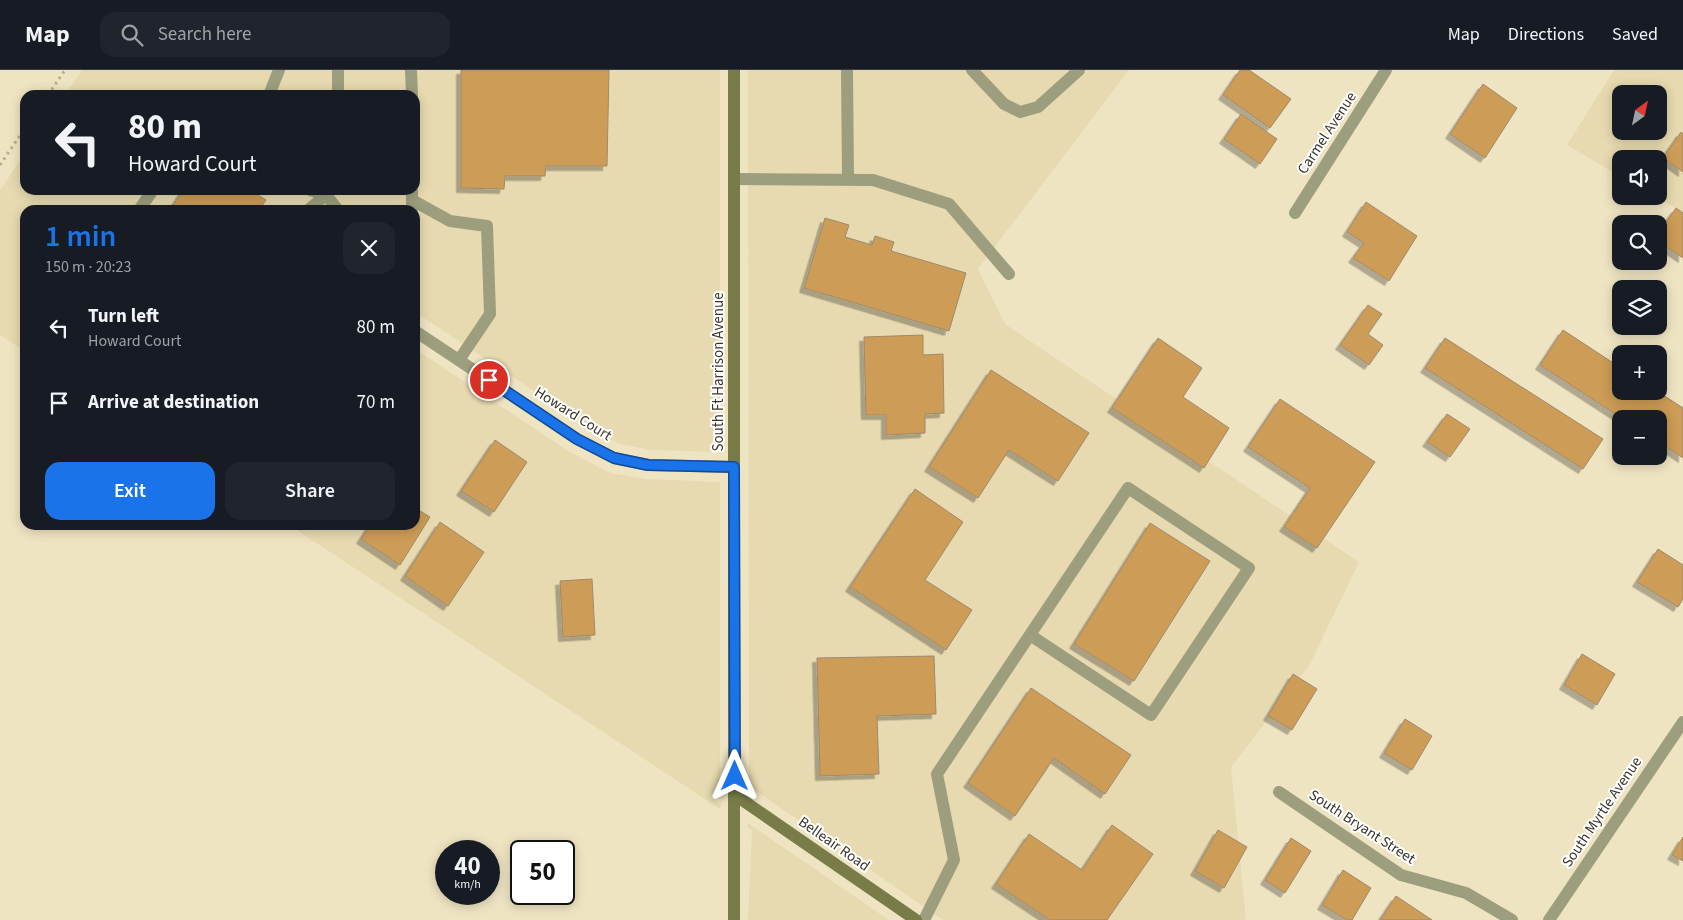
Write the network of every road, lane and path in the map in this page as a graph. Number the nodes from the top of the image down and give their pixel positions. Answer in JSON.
{"nodes":[{"id":1,"x":65,"y":70,"type":"edge"},
{"id":2,"x":279,"y":70,"type":"edge"},
{"id":3,"x":338,"y":70,"type":"edge"},
{"id":4,"x":411,"y":70,"type":"edge"},
{"id":5,"x":734,"y":70,"type":"edge"},
{"id":6,"x":847,"y":70,"type":"edge"},
{"id":7,"x":972,"y":70,"type":"edge"},
{"id":8,"x":1078,"y":70,"type":"edge"},
{"id":9,"x":1386,"y":70,"type":"edge"},
{"id":10,"x":51,"y":90,"type":"edge"},
{"id":11,"x":271,"y":90,"type":"edge"},
{"id":12,"x":338,"y":90,"type":"edge"},
{"id":13,"x":412,"y":90,"type":"edge"},
{"id":14,"x":20,"y":135,"type":"edge"},
{"id":15,"x":0,"y":165,"type":"edge"},
{"id":16,"x":734,"y":179,"type":"junction"},
{"id":17,"x":848,"y":180,"type":"junction"},
{"id":18,"x":323,"y":195,"type":"edge"},
{"id":19,"x":412,"y":200,"type":"edge"},
{"id":20,"x":313,"y":205,"type":"edge"},
{"id":21,"x":1294,"y":213,"type":"dead end"},
{"id":22,"x":1009,"y":274,"type":"dead end"},
{"id":23,"x":420,"y":334,"type":"edge"},
{"id":24,"x":459,"y":360,"type":"junction"},
{"id":25,"x":734,"y":467,"type":"junction"},
{"id":26,"x":1030,"y":635,"type":"junction"},
{"id":27,"x":1683,"y":722,"type":"edge"},
{"id":28,"x":1279,"y":792,"type":"dead end"},
{"id":29,"x":735,"y":795,"type":"junction"},
{"id":30,"x":908,"y":918,"type":"edge"},
{"id":31,"x":734,"y":920,"type":"edge"},
{"id":32,"x":924,"y":920,"type":"edge"},
{"id":33,"x":1512,"y":920,"type":"edge"},
{"id":34,"x":1549,"y":920,"type":"edge"}],
"edges":[{"from":1,"to":10,"type":"path"},
{"from":2,"to":11,"type":"street"},
{"from":3,"to":12,"type":"street"},
{"from":4,"to":13,"type":"street"},
{"from":5,"to":16,"type":"main road","name":"South Ft Harrison Avenue"},
{"from":6,"to":17,"type":"street"},
{"from":7,"to":8,"type":"street"},
{"from":9,"to":21,"type":"street","name":"Carmel Avenue"},
{"from":14,"to":15,"type":"path"},
{"from":16,"to":17,"type":"street"},
{"from":16,"to":25,"type":"main road","name":"South Ft Harrison Avenue"},
{"from":17,"to":22,"type":"street"},
{"from":18,"to":20,"type":"street"},
{"from":19,"to":24,"type":"street"},
{"from":23,"to":24,"type":"street","name":"Howard Court"},
{"from":24,"to":25,"type":"street","name":"Howard Court"},
{"from":25,"to":29,"type":"main road","name":"South Ft Harrison Avenue"},
{"from":26,"to":26,"type":"street"},
{"from":26,"to":32,"type":"street"},
{"from":27,"to":34,"type":"street","name":"South Myrtle Avenue"},
{"from":28,"to":33,"type":"street","name":"South Bryant Street"},
{"from":29,"to":30,"type":"main road","name":"Belleair Road"},
{"from":29,"to":31,"type":"main road","name":"South Ft Harrison Avenue"}]}
